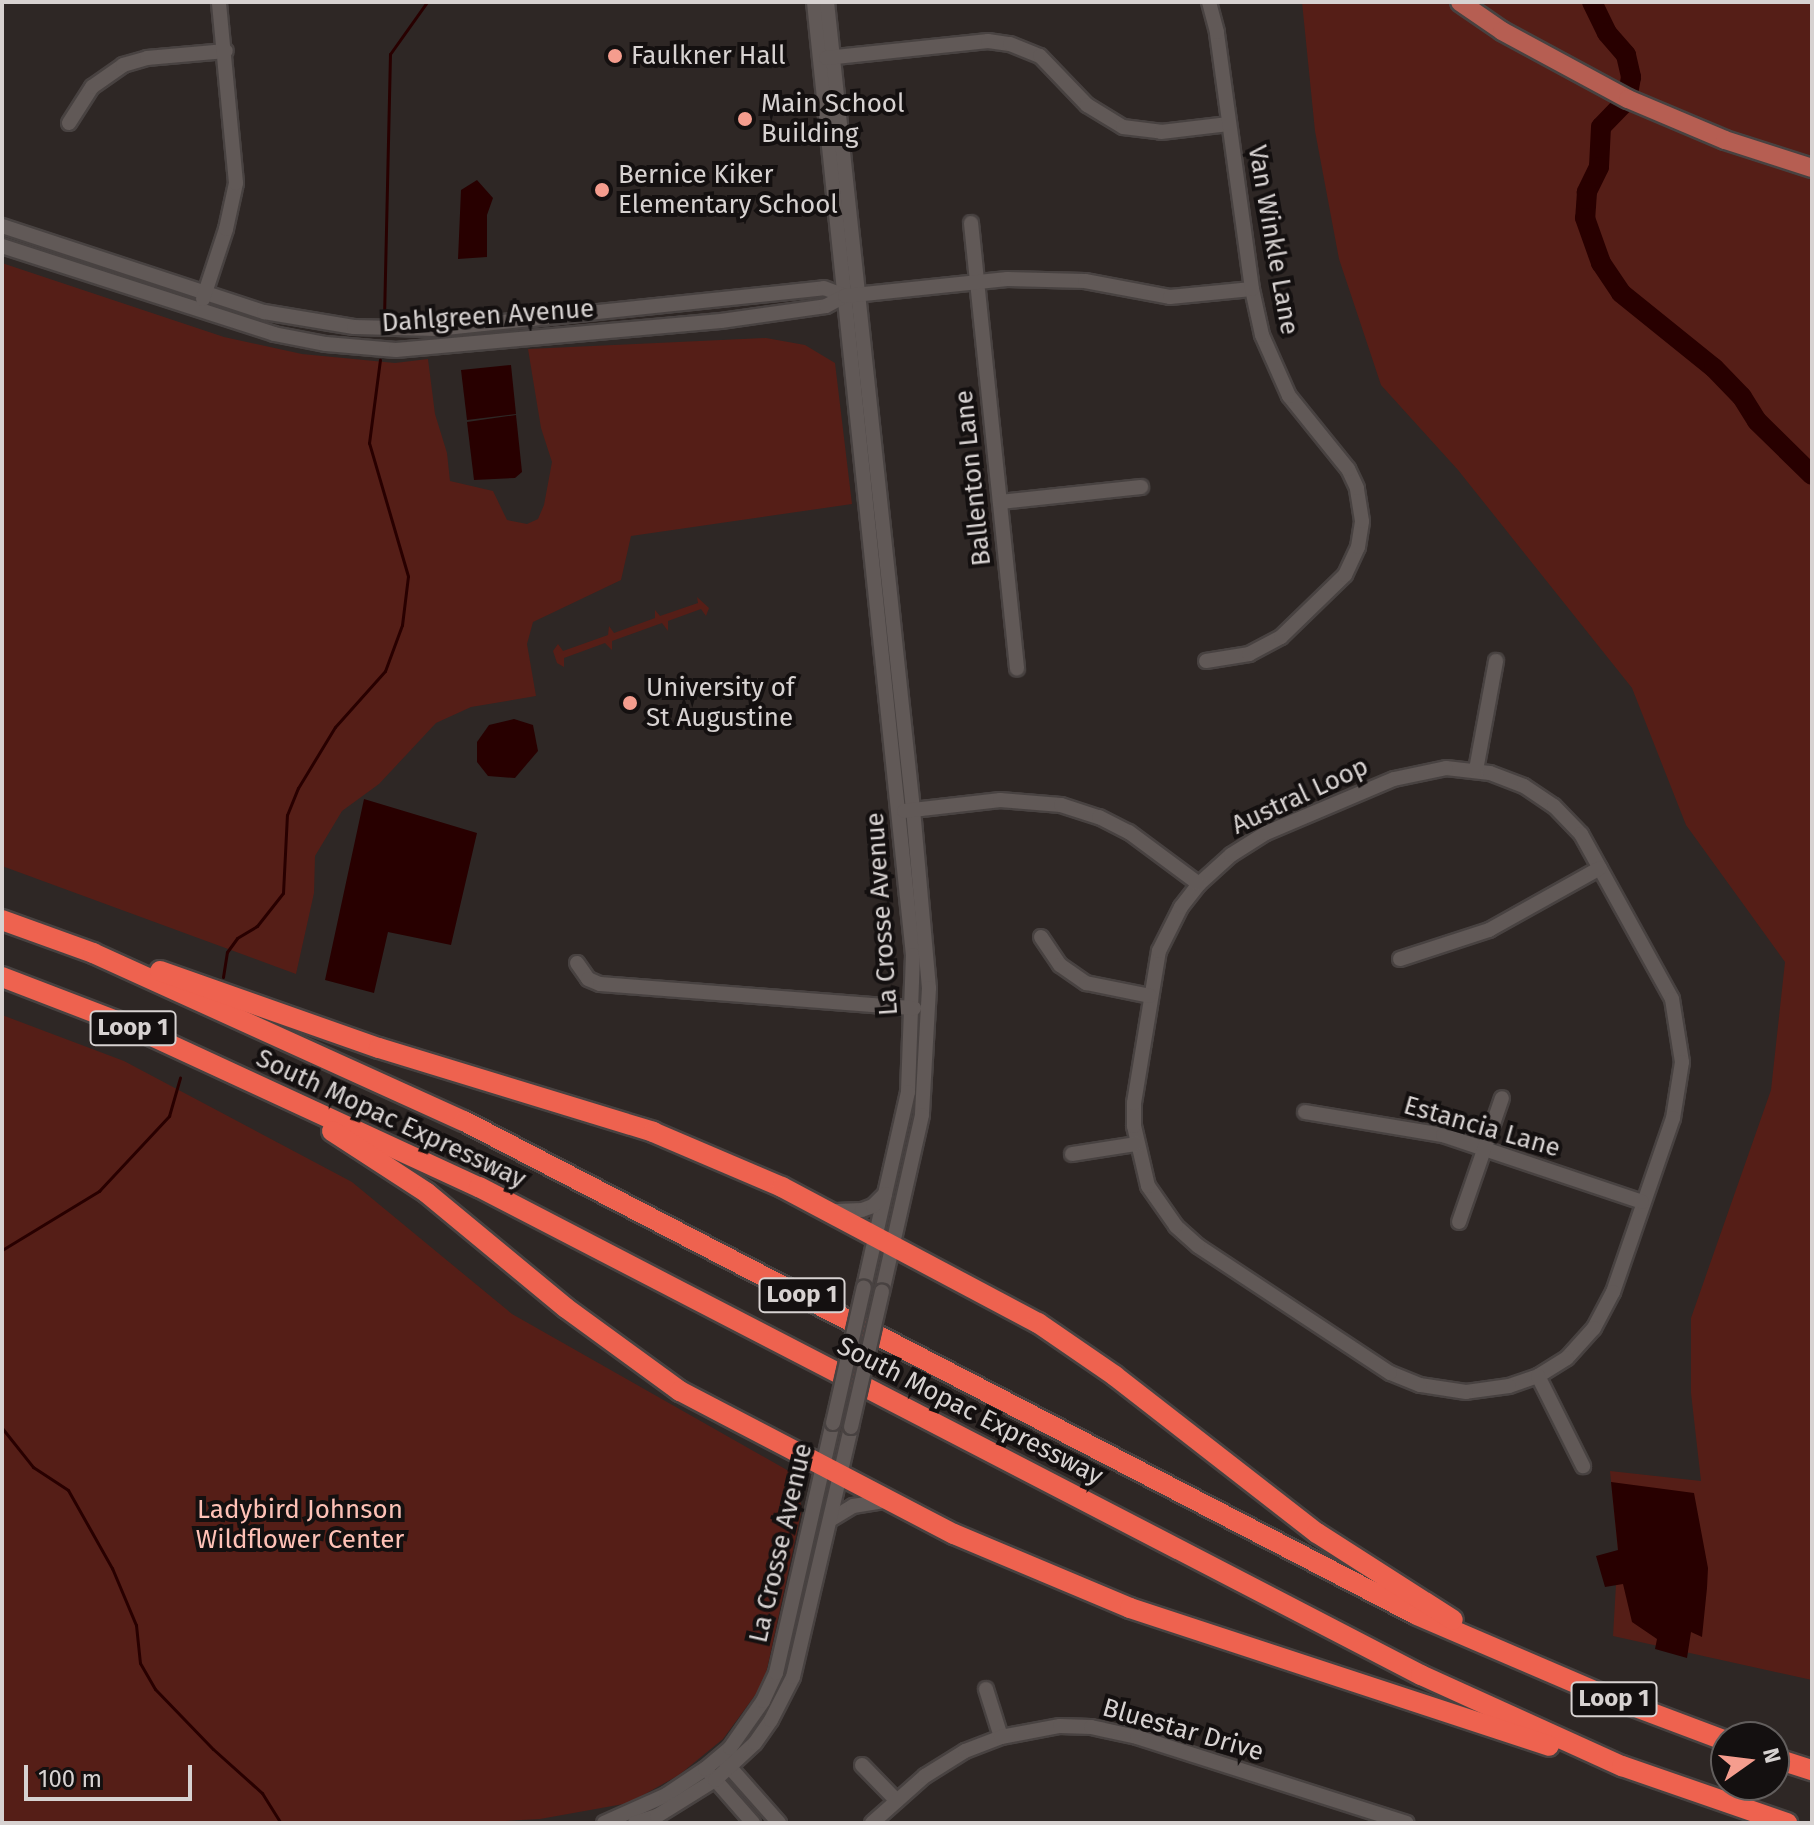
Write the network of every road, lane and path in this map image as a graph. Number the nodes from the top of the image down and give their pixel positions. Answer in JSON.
{"nodes":[{"id":1,"x":219,"y":2,"type":"edge"},
{"id":2,"x":814,"y":2,"type":"edge"},
{"id":3,"x":827,"y":2,"type":"edge"},
{"id":4,"x":1209,"y":2,"type":"edge"},
{"id":5,"x":1460,"y":2,"type":"edge"},
{"id":6,"x":226,"y":51,"type":"junction"},
{"id":7,"x":827,"y":58,"type":"junction"},
{"id":8,"x":69,"y":123,"type":"dead end"},
{"id":9,"x":1229,"y":124,"type":"junction"},
{"id":10,"x":1812,"y":168,"type":"edge"},
{"id":11,"x":971,"y":223,"type":"dead end"},
{"id":12,"x":2,"y":226,"type":"edge"},
{"id":13,"x":2,"y":246,"type":"edge"},
{"id":14,"x":977,"y":282,"type":"junction"},
{"id":15,"x":1252,"y":289,"type":"junction"},
{"id":16,"x":206,"y":291,"type":"junction"},
{"id":17,"x":851,"y":296,"type":"junction"},
{"id":18,"x":199,"y":310,"type":"junction"},
{"id":19,"x":1141,"y":487,"type":"dead end"},
{"id":20,"x":1000,"y":502,"type":"junction"},
{"id":21,"x":1206,"y":661,"type":"dead end"},
{"id":22,"x":1496,"y":661,"type":"dead end"},
{"id":23,"x":1017,"y":669,"type":"dead end"},
{"id":24,"x":1476,"y":770,"type":"junction"},
{"id":25,"x":906,"y":810,"type":"junction"},
{"id":26,"x":1600,"y":868,"type":"junction"},
{"id":27,"x":1199,"y":884,"type":"junction"},
{"id":28,"x":2,"y":920,"type":"edge"},
{"id":29,"x":1041,"y":937,"type":"dead end"},
{"id":30,"x":93,"y":953,"type":"junction"},
{"id":31,"x":1400,"y":959,"type":"dead end"},
{"id":32,"x":577,"y":963,"type":"dead end"},
{"id":33,"x":2,"y":977,"type":"edge"},
{"id":34,"x":1150,"y":996,"type":"junction"},
{"id":35,"x":914,"y":1008,"type":"junction"},
{"id":36,"x":261,"y":1086,"type":"junction"},
{"id":37,"x":1502,"y":1098,"type":"dead end"},
{"id":38,"x":1305,"y":1112,"type":"dead end"},
{"id":39,"x":1136,"y":1144,"type":"junction"},
{"id":40,"x":1484,"y":1149,"type":"junction"},
{"id":41,"x":1072,"y":1154,"type":"dead end"},
{"id":42,"x":885,"y":1194,"type":"junction"},
{"id":43,"x":1642,"y":1202,"type":"junction"},
{"id":44,"x":820,"y":1208,"type":"junction"},
{"id":45,"x":1459,"y":1222,"type":"dead end"},
{"id":46,"x":884,"y":1244,"type":"junction"},
{"id":47,"x":1538,"y":1376,"type":"junction"},
{"id":48,"x":1583,"y":1466,"type":"dead end"},
{"id":49,"x":832,"y":1470,"type":"junction"},
{"id":50,"x":890,"y":1500,"type":"junction"},
{"id":51,"x":830,"y":1520,"type":"junction"},
{"id":52,"x":1504,"y":1652,"type":"junction"},
{"id":53,"x":986,"y":1689,"type":"dead end"},
{"id":54,"x":1710,"y":1735,"type":"edge"},
{"id":55,"x":1001,"y":1737,"type":"junction"},
{"id":56,"x":725,"y":1762,"type":"junction"},
{"id":57,"x":1790,"y":1763,"type":"edge"},
{"id":58,"x":862,"y":1765,"type":"dead end"},
{"id":59,"x":1622,"y":1766,"type":"junction"},
{"id":60,"x":1812,"y":1770,"type":"edge"},
{"id":61,"x":710,"y":1775,"type":"junction"},
{"id":62,"x":897,"y":1801,"type":"junction"},
{"id":63,"x":604,"y":1823,"type":"edge"},
{"id":64,"x":635,"y":1823,"type":"edge"},
{"id":65,"x":753,"y":1823,"type":"edge"},
{"id":66,"x":779,"y":1823,"type":"edge"},
{"id":67,"x":872,"y":1823,"type":"edge"},
{"id":68,"x":1407,"y":1823,"type":"edge"},
{"id":69,"x":1787,"y":1823,"type":"edge"}],
"edges":[{"from":1,"to":6,"type":"street"},
{"from":2,"to":7,"type":"street","name":"La Crosse Avenue"},
{"from":3,"to":7,"type":"street","name":"La Crosse Avenue"},
{"from":4,"to":9,"type":"street","name":"Van Winkle Lane"},
{"from":5,"to":10,"type":"main road"},
{"from":6,"to":8,"type":"street"},
{"from":6,"to":16,"type":"street"},
{"from":7,"to":9,"type":"street"},
{"from":7,"to":17,"type":"street","name":"La Crosse Avenue"},
{"from":9,"to":15,"type":"street","name":"Van Winkle Lane"},
{"from":11,"to":14,"type":"street","name":"Ballenton Lane"},
{"from":12,"to":16,"type":"street","name":"Dahlgreen Avenue"},
{"from":13,"to":18,"type":"street","name":"Dahlgreen Avenue"},
{"from":14,"to":15,"type":"street","name":"Dahlgreen Avenue"},
{"from":14,"to":17,"type":"street","name":"Dahlgreen Avenue"},
{"from":14,"to":20,"type":"street","name":"Ballenton Lane"},
{"from":15,"to":21,"type":"street","name":"Van Winkle Lane"},
{"from":16,"to":17,"type":"street","name":"Dahlgreen Avenue"},
{"from":16,"to":18,"type":"street"},
{"from":17,"to":18,"type":"street","name":"Dahlgreen Avenue"},
{"from":17,"to":25,"type":"street","name":"La Crosse Avenue"},
{"from":19,"to":20,"type":"street"},
{"from":20,"to":23,"type":"street","name":"Ballenton Lane"},
{"from":22,"to":24,"type":"street"},
{"from":24,"to":26,"type":"street","name":"Austral Loop"},
{"from":24,"to":27,"type":"street","name":"Austral Loop"},
{"from":25,"to":27,"type":"street"},
{"from":25,"to":35,"type":"street","name":"La Crosse Avenue"},
{"from":25,"to":46,"type":"street","name":"La Crosse Avenue"},
{"from":26,"to":31,"type":"street"},
{"from":26,"to":43,"type":"street","name":"Austral Loop"},
{"from":27,"to":34,"type":"street","name":"Austral Loop"},
{"from":28,"to":30,"type":"highway","name":"South Mopac Expressway","number":"Loop 1"},
{"from":29,"to":34,"type":"street"},
{"from":30,"to":44,"type":"highway"},
{"from":30,"to":52,"type":"highway","name":"South Mopac Expressway","number":"Loop 1"},
{"from":32,"to":35,"type":"street"},
{"from":33,"to":36,"type":"highway","name":"South Mopac Expressway","number":"Loop 1"},
{"from":34,"to":39,"type":"street","name":"Austral Loop"},
{"from":35,"to":42,"type":"street","name":"La Crosse Avenue"},
{"from":36,"to":49,"type":"highway"},
{"from":36,"to":59,"type":"highway","name":"South Mopac Expressway","number":"Loop 1"},
{"from":37,"to":40,"type":"street"},
{"from":38,"to":40,"type":"street","name":"Estancia Lane"},
{"from":39,"to":41,"type":"street"},
{"from":39,"to":47,"type":"street","name":"Austral Loop"},
{"from":40,"to":43,"type":"street","name":"Estancia Lane"},
{"from":40,"to":45,"type":"street"},
{"from":42,"to":44,"type":"street"},
{"from":42,"to":46,"type":"street","name":"La Crosse Avenue"},
{"from":43,"to":47,"type":"street","name":"Austral Loop"},
{"from":44,"to":46,"type":"highway"},
{"from":46,"to":49,"type":"street","name":"La Crosse Avenue","bridge":true},
{"from":46,"to":49,"type":"street","name":"La Crosse Avenue","bridge":true},
{"from":46,"to":52,"type":"highway"},
{"from":47,"to":48,"type":"street"},
{"from":49,"to":50,"type":"highway"},
{"from":49,"to":51,"type":"street","name":"La Crosse Avenue"},
{"from":49,"to":56,"type":"street","name":"La Crosse Avenue"},
{"from":50,"to":51,"type":"street"},
{"from":50,"to":59,"type":"highway"},
{"from":51,"to":56,"type":"street","name":"La Crosse Avenue"},
{"from":52,"to":54,"type":"highway","name":"South Mopac Expressway","number":"Loop 1"},
{"from":53,"to":55,"type":"street"},
{"from":55,"to":62,"type":"street","name":"Bluestar Drive"},
{"from":55,"to":68,"type":"street","name":"Bluestar Drive"},
{"from":56,"to":61,"type":"street","name":"La Crosse Avenue"},
{"from":56,"to":66,"type":"street"},
{"from":57,"to":60,"type":"highway"},
{"from":58,"to":62,"type":"street"},
{"from":59,"to":69,"type":"highway","name":"South Mopac Expressway","number":"Loop 1"},
{"from":61,"to":63,"type":"street","name":"La Crosse Avenue"},
{"from":61,"to":64,"type":"street","name":"La Crosse Avenue"},
{"from":61,"to":65,"type":"street"},
{"from":62,"to":67,"type":"street","name":"Bluestar Drive"}]}
